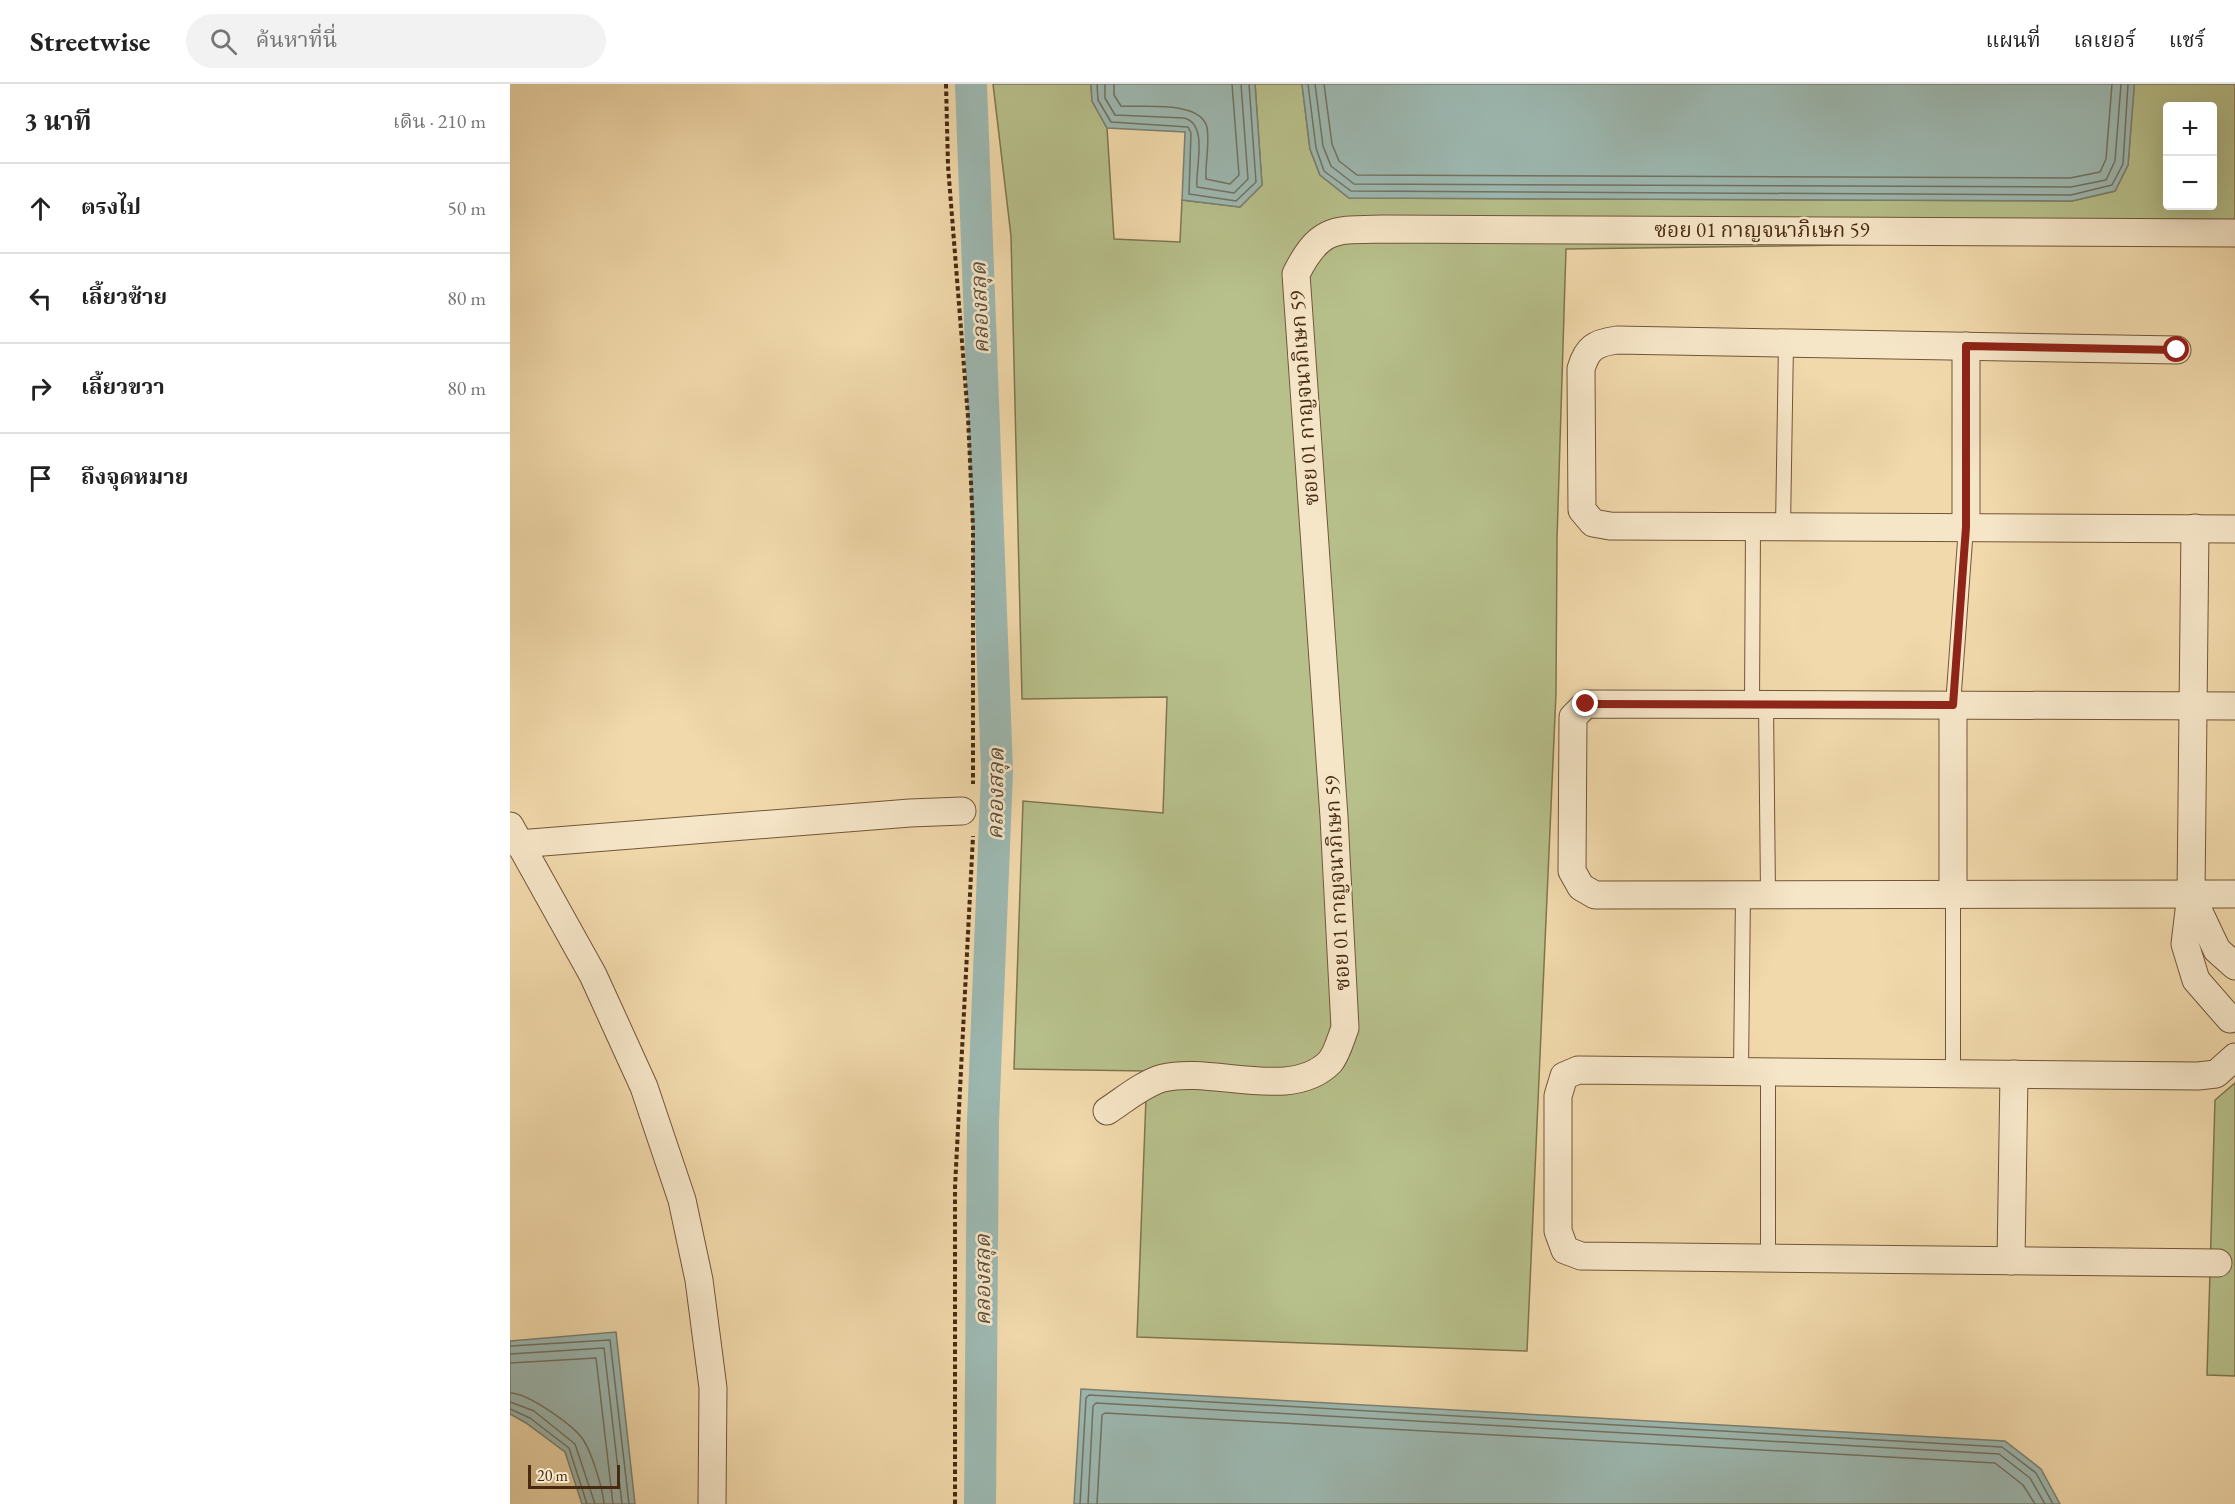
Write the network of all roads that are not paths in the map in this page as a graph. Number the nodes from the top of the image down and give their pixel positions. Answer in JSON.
{"nodes":[{"id":1,"x":2235,"y":233,"type":"edge"},
{"id":2,"x":1786,"y":343,"type":"junction"},
{"id":3,"x":1966,"y":346,"type":"junction"},
{"id":4,"x":2177,"y":350,"type":"dead end"},
{"id":5,"x":1753,"y":527,"type":"junction"},
{"id":6,"x":1783,"y":527,"type":"junction"},
{"id":7,"x":1966,"y":527,"type":"junction"},
{"id":8,"x":2195,"y":528,"type":"junction"},
{"id":9,"x":2235,"y":529,"type":"edge"},
{"id":10,"x":1759,"y":704,"type":"junction"},
{"id":11,"x":1953,"y":705,"type":"junction"},
{"id":12,"x":2193,"y":706,"type":"junction"},
{"id":13,"x":2235,"y":706,"type":"edge"},
{"id":14,"x":962,"y":811,"type":"dead end"},
{"id":15,"x":514,"y":835,"type":"edge"},
{"id":16,"x":1756,"y":894,"type":"junction"},
{"id":17,"x":1953,"y":894,"type":"junction"},
{"id":18,"x":2190,"y":894,"type":"junction"},
{"id":19,"x":2235,"y":894,"type":"edge"},
{"id":20,"x":2235,"y":966,"type":"edge"},
{"id":21,"x":2233,"y":1022,"type":"edge"},
{"id":22,"x":2235,"y":1057,"type":"edge"},
{"id":23,"x":1741,"y":1071,"type":"junction"},
{"id":24,"x":1768,"y":1071,"type":"junction"},
{"id":25,"x":1953,"y":1074,"type":"junction"},
{"id":26,"x":2014,"y":1074,"type":"junction"},
{"id":27,"x":1107,"y":1111,"type":"dead end"},
{"id":28,"x":1768,"y":1258,"type":"junction"},
{"id":29,"x":2011,"y":1261,"type":"junction"},
{"id":30,"x":2218,"y":1263,"type":"dead end"},
{"id":31,"x":712,"y":1504,"type":"edge"}],
"edges":[{"from":1,"to":27,"type":"street","name":"ซอย 01 กาญจนาภิเษก 59"},
{"from":2,"to":3,"type":"street"},
{"from":2,"to":5,"type":"street"},
{"from":2,"to":6,"type":"lane"},
{"from":3,"to":4,"type":"street"},
{"from":3,"to":7,"type":"street"},
{"from":5,"to":6,"type":"street"},
{"from":5,"to":10,"type":"lane"},
{"from":6,"to":7,"type":"street"},
{"from":7,"to":8,"type":"street"},
{"from":7,"to":11,"type":"lane"},
{"from":8,"to":9,"type":"street"},
{"from":8,"to":12,"type":"street"},
{"from":10,"to":11,"type":"street"},
{"from":10,"to":16,"type":"lane"},
{"from":10,"to":16,"type":"street"},
{"from":11,"to":12,"type":"street"},
{"from":11,"to":17,"type":"street"},
{"from":12,"to":13,"type":"street"},
{"from":12,"to":18,"type":"street"},
{"from":14,"to":15,"type":"street"},
{"from":15,"to":31,"type":"street"},
{"from":16,"to":17,"type":"street"},
{"from":16,"to":23,"type":"lane"},
{"from":17,"to":18,"type":"street"},
{"from":17,"to":25,"type":"lane"},
{"from":18,"to":19,"type":"street"},
{"from":18,"to":20,"type":"street"},
{"from":18,"to":21,"type":"street"},
{"from":22,"to":26,"type":"street"},
{"from":23,"to":24,"type":"street"},
{"from":23,"to":28,"type":"street"},
{"from":24,"to":25,"type":"street"},
{"from":24,"to":28,"type":"lane"},
{"from":25,"to":26,"type":"street"},
{"from":26,"to":29,"type":"street"},
{"from":28,"to":29,"type":"street"},
{"from":29,"to":30,"type":"street"}]}
